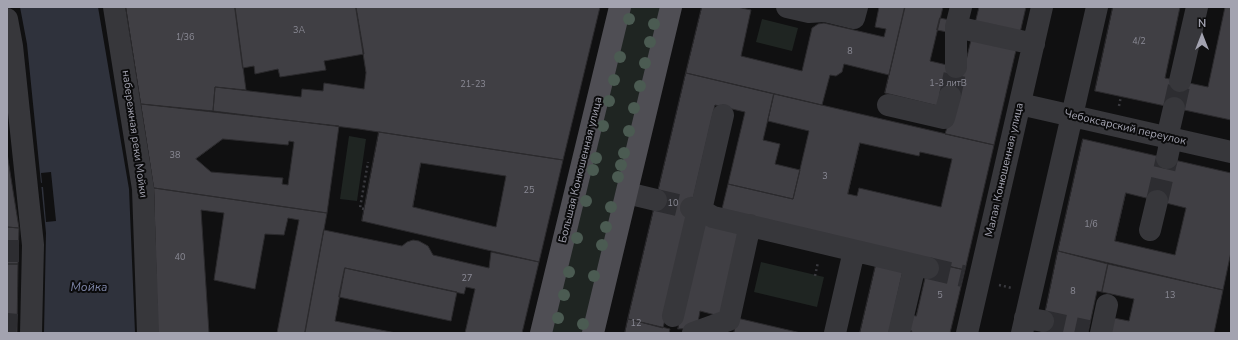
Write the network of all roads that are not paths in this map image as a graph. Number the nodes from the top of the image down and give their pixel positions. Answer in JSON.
{"nodes":[{"id":1,"x":114,"y":7,"type":"edge"},
{"id":2,"x":620,"y":7,"type":"edge"},
{"id":3,"x":672,"y":7,"type":"edge"},
{"id":4,"x":787,"y":7,"type":"edge"},
{"id":5,"x":857,"y":7,"type":"edge"},
{"id":6,"x":1042,"y":7,"type":"edge"},
{"id":7,"x":1097,"y":7,"type":"edge"},
{"id":8,"x":1197,"y":7,"type":"edge"},
{"id":9,"x":958,"y":17,"type":"edge"},
{"id":10,"x":7,"y":19,"type":"edge"},
{"id":11,"x":1034,"y":44,"type":"junction"},
{"id":12,"x":956,"y":67,"type":"tunnel mouth"},
{"id":13,"x":1180,"y":81,"type":"tunnel mouth"},
{"id":14,"x":950,"y":96,"type":"tunnel mouth"},
{"id":15,"x":1020,"y":104,"type":"junction"},
{"id":16,"x":888,"y":105,"type":"dead end"},
{"id":17,"x":1174,"y":108,"type":"tunnel mouth"},
{"id":18,"x":723,"y":115,"type":"dead end"},
{"id":19,"x":1072,"y":116,"type":"junction"},
{"id":20,"x":1169,"y":145,"type":"junction"},
{"id":21,"x":1231,"y":152,"type":"edge"},
{"id":22,"x":627,"y":193,"type":"junction"},
{"id":23,"x":656,"y":200,"type":"tunnel mouth"},
{"id":24,"x":1157,"y":201,"type":"tunnel mouth"},
{"id":25,"x":697,"y":210,"type":"junction"},
{"id":26,"x":750,"y":225,"type":"junction"},
{"id":27,"x":1150,"y":230,"type":"dead end"},
{"id":28,"x":854,"y":251,"type":"junction"},
{"id":29,"x":1107,"y":306,"type":"dead end"},
{"id":30,"x":674,"y":316,"type":"dead end"},
{"id":31,"x":1030,"y":324,"type":"edge"},
{"id":32,"x":26,"y":328,"type":"edge"},
{"id":33,"x":1096,"y":332,"type":"edge"},
{"id":34,"x":148,"y":333,"type":"edge"},
{"id":35,"x":541,"y":333,"type":"edge"},
{"id":36,"x":593,"y":333,"type":"edge"},
{"id":37,"x":693,"y":333,"type":"edge"},
{"id":38,"x":835,"y":333,"type":"edge"},
{"id":39,"x":899,"y":333,"type":"edge"},
{"id":40,"x":967,"y":333,"type":"edge"}],
"edges":[{"from":1,"to":34,"type":"street","name":"набережная реки Мойки"},
{"from":2,"to":35,"type":"main road","name":"Большая Конюшенная улица"},
{"from":3,"to":22,"type":"main road"},
{"from":4,"to":5,"type":"street"},
{"from":6,"to":11,"type":"street","name":"Малая Конюшенная улица"},
{"from":7,"to":19,"type":"street"},
{"from":8,"to":13,"type":"street"},
{"from":9,"to":11,"type":"street"},
{"from":9,"to":12,"type":"street"},
{"from":10,"to":32,"type":"street"},
{"from":11,"to":15,"type":"street","name":"Малая Конюшенная улица"},
{"from":14,"to":16,"type":"street"},
{"from":15,"to":19,"type":"street","name":"Чебоксарский переулок"},
{"from":15,"to":40,"type":"street","name":"Малая Конюшенная улица"},
{"from":17,"to":20,"type":"street"},
{"from":18,"to":25,"type":"street"},
{"from":19,"to":20,"type":"street","name":"Чебоксарский переулок"},
{"from":19,"to":31,"type":"street"},
{"from":20,"to":21,"type":"street","name":"Чебоксарский переулок"},
{"from":22,"to":23,"type":"street"},
{"from":22,"to":36,"type":"main road"},
{"from":24,"to":27,"type":"street"},
{"from":25,"to":26,"type":"street"},
{"from":25,"to":30,"type":"street"},
{"from":26,"to":28,"type":"street"},
{"from":26,"to":37,"type":"street"},
{"from":28,"to":38,"type":"street"},
{"from":28,"to":39,"type":"street"},
{"from":29,"to":33,"type":"street"}]}
